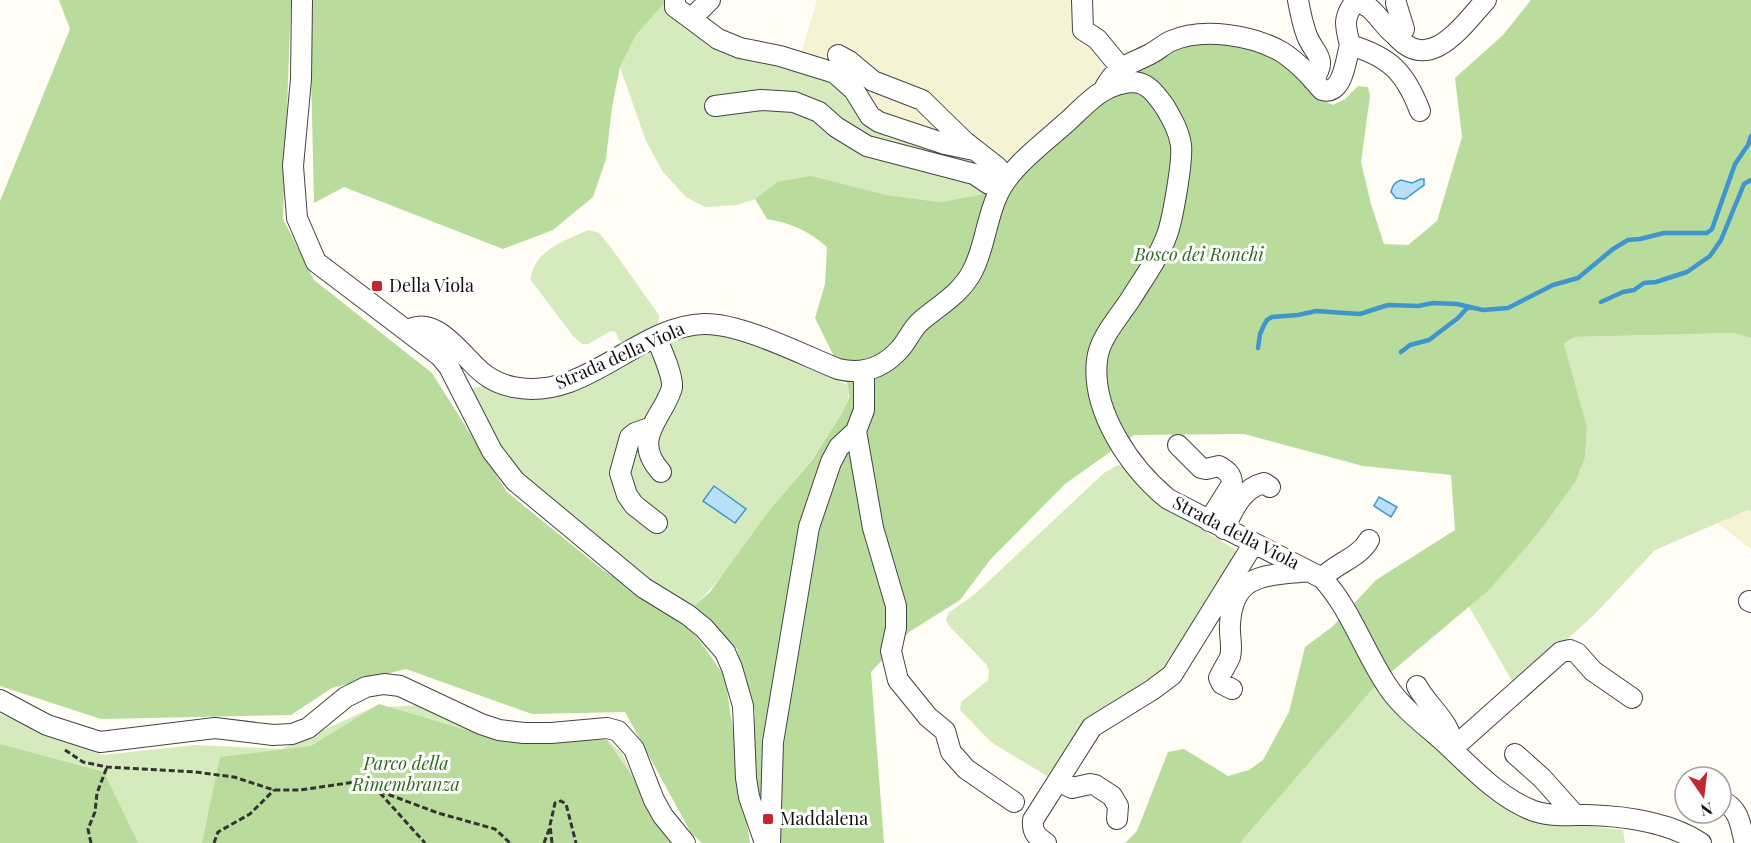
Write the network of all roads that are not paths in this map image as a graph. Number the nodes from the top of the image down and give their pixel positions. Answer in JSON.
{"nodes":[{"id":1,"x":302,"y":0,"type":"edge"},
{"id":2,"x":675,"y":0,"type":"edge"},
{"id":3,"x":710,"y":0,"type":"edge"},
{"id":4,"x":1082,"y":0,"type":"edge"},
{"id":5,"x":1298,"y":0,"type":"edge"},
{"id":6,"x":1486,"y":0,"type":"edge"},
{"id":7,"x":1396,"y":3,"type":"dead end"},
{"id":8,"x":694,"y":21,"type":"junction"},
{"id":9,"x":1395,"y":35,"type":"junction"},
{"id":10,"x":1359,"y":47,"type":"junction"},
{"id":11,"x":838,"y":55,"type":"dead end"},
{"id":12,"x":1121,"y":68,"type":"junction"},
{"id":13,"x":1313,"y":80,"type":"junction"},
{"id":14,"x":1103,"y":91,"type":"junction"},
{"id":15,"x":715,"y":106,"type":"dead end"},
{"id":16,"x":1420,"y":111,"type":"dead end"},
{"id":17,"x":977,"y":151,"type":"junction"},
{"id":18,"x":1007,"y":179,"type":"junction"},
{"id":19,"x":407,"y":331,"type":"junction"},
{"id":20,"x":656,"y":337,"type":"junction"},
{"id":21,"x":864,"y":372,"type":"junction"},
{"id":22,"x":652,"y":427,"type":"junction"},
{"id":23,"x":856,"y":431,"type":"junction"},
{"id":24,"x":1178,"y":445,"type":"dead end"},
{"id":25,"x":661,"y":472,"type":"dead end"},
{"id":26,"x":1270,"y":488,"type":"dead end"},
{"id":27,"x":657,"y":523,"type":"dead end"},
{"id":28,"x":1217,"y":525,"type":"junction"},
{"id":29,"x":1369,"y":540,"type":"dead end"},
{"id":30,"x":1254,"y":543,"type":"junction"},
{"id":31,"x":1315,"y":574,"type":"junction"},
{"id":32,"x":1417,"y":686,"type":"dead end"},
{"id":33,"x":1232,"y":689,"type":"dead end"},
{"id":34,"x":1632,"y":698,"type":"dead end"},
{"id":35,"x":0,"y":700,"type":"edge"},
{"id":36,"x":1452,"y":749,"type":"junction"},
{"id":37,"x":1515,"y":754,"type":"dead end"},
{"id":38,"x":1058,"y":781,"type":"junction"},
{"id":39,"x":1014,"y":802,"type":"dead end"},
{"id":40,"x":1733,"y":808,"type":"edge"},
{"id":41,"x":1575,"y":815,"type":"junction"},
{"id":42,"x":1117,"y":819,"type":"dead end"},
{"id":43,"x":685,"y":843,"type":"edge"},
{"id":44,"x":765,"y":843,"type":"edge"},
{"id":45,"x":770,"y":843,"type":"edge"},
{"id":46,"x":1046,"y":843,"type":"edge"},
{"id":47,"x":1701,"y":843,"type":"edge"},
{"id":48,"x":1745,"y":843,"type":"edge"}],
"edges":[{"from":1,"to":19,"type":"street"},
{"from":2,"to":8,"type":"street"},
{"from":3,"to":8,"type":"street"},
{"from":4,"to":12,"type":"street"},
{"from":5,"to":13,"type":"street"},
{"from":6,"to":9,"type":"street"},
{"from":7,"to":9,"type":"street"},
{"from":8,"to":17,"type":"street"},
{"from":9,"to":10,"type":"street"},
{"from":10,"to":13,"type":"street","name":"Strada della Viola"},
{"from":10,"to":16,"type":"street"},
{"from":11,"to":17,"type":"street"},
{"from":12,"to":13,"type":"street","name":"Strada della Viola"},
{"from":12,"to":14,"type":"street","name":"Strada della Viola"},
{"from":14,"to":18,"type":"street","name":"Strada della Viola"},
{"from":14,"to":28,"type":"street","name":"Strada della Viola"},
{"from":15,"to":18,"type":"street"},
{"from":17,"to":18,"type":"street"},
{"from":18,"to":21,"type":"street","name":"Strada della Viola"},
{"from":19,"to":20,"type":"street","name":"Strada della Viola"},
{"from":19,"to":44,"type":"street"},
{"from":20,"to":21,"type":"street","name":"Strada della Viola"},
{"from":20,"to":22,"type":"street"},
{"from":21,"to":23,"type":"street"},
{"from":22,"to":25,"type":"street"},
{"from":22,"to":27,"type":"street"},
{"from":23,"to":39,"type":"street"},
{"from":23,"to":45,"type":"street"},
{"from":24,"to":28,"type":"street"},
{"from":26,"to":28,"type":"street"},
{"from":28,"to":30,"type":"street","name":"Strada della Viola"},
{"from":29,"to":31,"type":"street"},
{"from":30,"to":31,"type":"street","name":"Strada della Viola"},
{"from":30,"to":38,"type":"street"},
{"from":31,"to":33,"type":"street"},
{"from":31,"to":36,"type":"street","name":"Strada della Viola"},
{"from":32,"to":36,"type":"street"},
{"from":34,"to":36,"type":"street"},
{"from":35,"to":43,"type":"street"},
{"from":36,"to":41,"type":"street","name":"Strada della Viola"},
{"from":37,"to":41,"type":"street"},
{"from":38,"to":42,"type":"street"},
{"from":38,"to":46,"type":"street"},
{"from":40,"to":48,"type":"street"},
{"from":41,"to":47,"type":"street","name":"Strada della Viola"}]}
